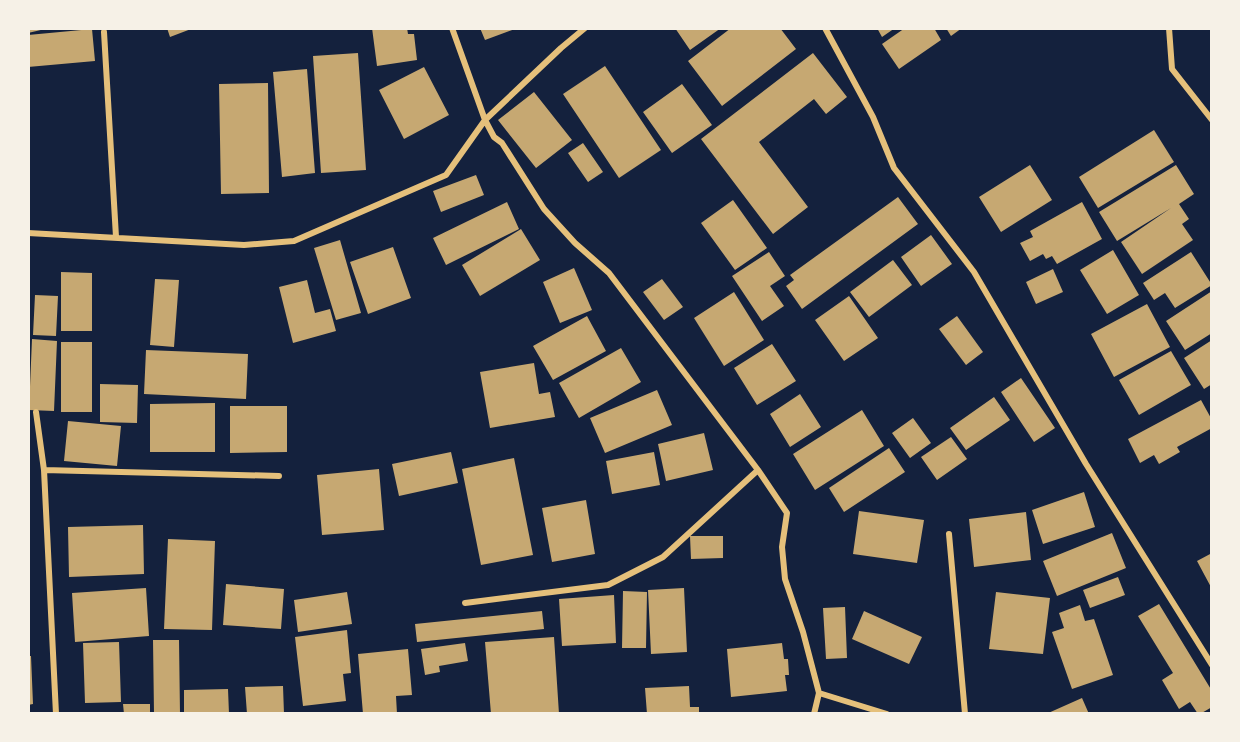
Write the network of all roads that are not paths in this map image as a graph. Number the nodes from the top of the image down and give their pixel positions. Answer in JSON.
{"nodes":[{"id":1,"x":453,"y":28,"type":"edge"},
{"id":2,"x":585,"y":28,"type":"edge"},
{"id":3,"x":825,"y":28,"type":"edge"},
{"id":4,"x":1169,"y":28,"type":"edge"},
{"id":5,"x":104,"y":32,"type":"dead end"},
{"id":6,"x":485,"y":120,"type":"junction"},
{"id":7,"x":1212,"y":120,"type":"edge"},
{"id":8,"x":28,"y":233,"type":"edge"},
{"id":9,"x":116,"y":237,"type":"junction"},
{"id":10,"x":36,"y":412,"type":"dead end"},
{"id":11,"x":44,"y":470,"type":"junction"},
{"id":12,"x":758,"y":470,"type":"junction"},
{"id":13,"x":279,"y":476,"type":"dead end"},
{"id":14,"x":949,"y":534,"type":"dead end"},
{"id":15,"x":465,"y":603,"type":"dead end"},
{"id":16,"x":1212,"y":665,"type":"edge"},
{"id":17,"x":819,"y":693,"type":"junction"},
{"id":18,"x":56,"y":714,"type":"edge"},
{"id":19,"x":814,"y":714,"type":"edge"},
{"id":20,"x":887,"y":714,"type":"edge"},
{"id":21,"x":965,"y":714,"type":"edge"}],
"edges":[{"from":1,"to":6,"type":"street"},
{"from":2,"to":6,"type":"street"},
{"from":3,"to":16,"type":"street"},
{"from":4,"to":7,"type":"street"},
{"from":5,"to":9,"type":"street"},
{"from":6,"to":9,"type":"street"},
{"from":6,"to":12,"type":"street"},
{"from":8,"to":9,"type":"street"},
{"from":10,"to":11,"type":"street"},
{"from":11,"to":13,"type":"street"},
{"from":11,"to":18,"type":"street"},
{"from":12,"to":15,"type":"street"},
{"from":12,"to":17,"type":"street"},
{"from":14,"to":21,"type":"street"},
{"from":17,"to":19,"type":"street"},
{"from":17,"to":20,"type":"street"}]}
